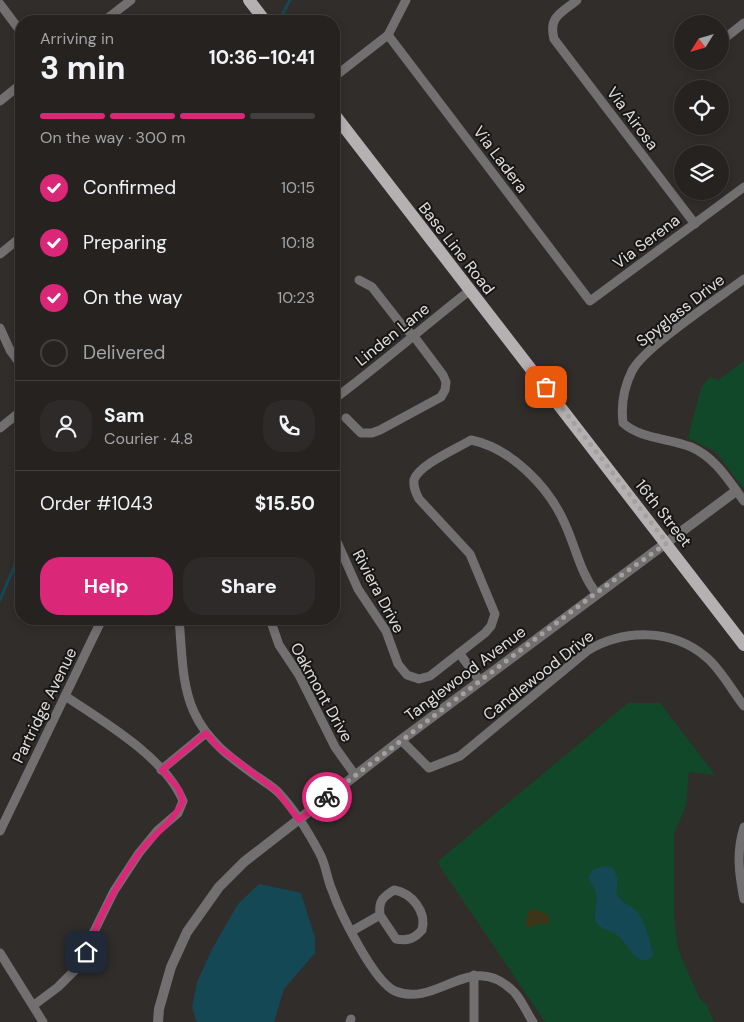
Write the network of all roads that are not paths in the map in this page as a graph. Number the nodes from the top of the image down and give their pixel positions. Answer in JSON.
{"nodes":[{"id":1,"x":131,"y":0,"type":"edge"},
{"id":2,"x":249,"y":0,"type":"edge"},
{"id":3,"x":406,"y":0,"type":"edge"},
{"id":4,"x":577,"y":0,"type":"edge"},
{"id":5,"x":0,"y":4,"type":"edge"},
{"id":6,"x":112,"y":15,"type":"edge"},
{"id":7,"x":260,"y":15,"type":"edge"},
{"id":8,"x":15,"y":24,"type":"edge"},
{"id":9,"x":744,"y":24,"type":"edge"},
{"id":10,"x":388,"y":35,"type":"junction"},
{"id":11,"x":729,"y":35,"type":"edge"},
{"id":12,"x":340,"y":71,"type":"edge"},
{"id":13,"x":15,"y":89,"type":"edge"},
{"id":14,"x":0,"y":101,"type":"edge"},
{"id":15,"x":340,"y":122,"type":"edge"},
{"id":16,"x":744,"y":187,"type":"edge"},
{"id":17,"x":695,"y":224,"type":"junction"},
{"id":18,"x":15,"y":242,"type":"edge"},
{"id":19,"x":0,"y":254,"type":"edge"},
{"id":20,"x":744,"y":279,"type":"edge"},
{"id":21,"x":359,"y":280,"type":"dead end"},
{"id":22,"x":469,"y":291,"type":"junction"},
{"id":23,"x":590,"y":301,"type":"joint"},
{"id":24,"x":0,"y":328,"type":"edge"},
{"id":25,"x":413,"y":335,"type":"junction"},
{"id":26,"x":15,"y":357,"type":"edge"},
{"id":27,"x":340,"y":394,"type":"edge"},
{"id":28,"x":557,"y":401,"type":"joint"},
{"id":29,"x":15,"y":416,"type":"edge"},
{"id":30,"x":346,"y":418,"type":"dead end"},
{"id":31,"x":0,"y":428,"type":"edge"},
{"id":32,"x":736,"y":490,"type":"junction"},
{"id":33,"x":744,"y":502,"type":"edge"},
{"id":34,"x":667,"y":543,"type":"junction"},
{"id":35,"x":340,"y":548,"type":"edge"},
{"id":36,"x":596,"y":593,"type":"junction"},
{"id":37,"x":99,"y":625,"type":"edge"},
{"id":38,"x":180,"y":625,"type":"edge"},
{"id":39,"x":272,"y":625,"type":"edge"},
{"id":40,"x":744,"y":645,"type":"edge"},
{"id":41,"x":460,"y":653,"type":"junction"},
{"id":42,"x":480,"y":681,"type":"junction"},
{"id":43,"x":65,"y":696,"type":"junction"},
{"id":44,"x":744,"y":706,"type":"edge"},
{"id":45,"x":206,"y":733,"type":"junction"},
{"id":46,"x":401,"y":740,"type":"junction"},
{"id":47,"x":162,"y":770,"type":"junction"},
{"id":48,"x":355,"y":775,"type":"junction"},
{"id":49,"x":299,"y":820,"type":"junction"},
{"id":50,"x":744,"y":827,"type":"edge"},
{"id":51,"x":0,"y":831,"type":"edge"},
{"id":52,"x":744,"y":899,"type":"edge"},
{"id":53,"x":380,"y":915,"type":"junction"},
{"id":54,"x":352,"y":930,"type":"junction"},
{"id":55,"x":0,"y":953,"type":"edge"},
{"id":56,"x":474,"y":975,"type":"junction"},
{"id":57,"x":34,"y":1005,"type":"junction"},
{"id":58,"x":43,"y":1022,"type":"edge"},
{"id":59,"x":158,"y":1022,"type":"edge"},
{"id":60,"x":474,"y":1022,"type":"edge"},
{"id":61,"x":533,"y":1022,"type":"edge"}],
"edges":[{"from":1,"to":6,"type":"street"},
{"from":2,"to":7,"type":"main road"},
{"from":3,"to":10,"type":"street"},
{"from":4,"to":17,"type":"street","name":"Via Airosa"},
{"from":5,"to":8,"type":"street"},
{"from":9,"to":11,"type":"street"},
{"from":10,"to":12,"type":"street"},
{"from":10,"to":23,"type":"street","name":"Via Ladera"},
{"from":13,"to":14,"type":"street"},
{"from":15,"to":22,"type":"main road","name":"Base Line Road"},
{"from":16,"to":17,"type":"street","name":"Via Serena"},
{"from":17,"to":23,"type":"street","name":"Via Serena"},
{"from":18,"to":19,"type":"street"},
{"from":20,"to":32,"type":"street","name":"Spyglass Drive"},
{"from":21,"to":25,"type":"street"},
{"from":22,"to":25,"type":"street","name":"Linden Lane"},
{"from":22,"to":28,"type":"main road","name":"Base Line Road"},
{"from":24,"to":26,"type":"street"},
{"from":25,"to":27,"type":"street","name":"Linden Lane"},
{"from":25,"to":30,"type":"street"},
{"from":28,"to":34,"type":"main road","name":"16th Street"},
{"from":29,"to":31,"type":"street"},
{"from":32,"to":33,"type":"street"},
{"from":32,"to":34,"type":"street","name":"Tanglewood Avenue"},
{"from":34,"to":36,"type":"street","name":"Tanglewood Avenue"},
{"from":34,"to":40,"type":"main road","name":"16th Street"},
{"from":35,"to":41,"type":"street","name":"Riviera Drive"},
{"from":36,"to":41,"type":"street"},
{"from":36,"to":42,"type":"street","name":"Tanglewood Avenue"},
{"from":37,"to":43,"type":"street","name":"Partridge Avenue"},
{"from":38,"to":45,"type":"street"},
{"from":39,"to":48,"type":"street","name":"Oakmont Drive"},
{"from":41,"to":42,"type":"street"},
{"from":42,"to":46,"type":"street","name":"Tanglewood Avenue"},
{"from":43,"to":47,"type":"street"},
{"from":43,"to":51,"type":"street","name":"Partridge Avenue"},
{"from":44,"to":46,"type":"street","name":"Candlewood Drive"},
{"from":45,"to":47,"type":"street"},
{"from":45,"to":49,"type":"street"},
{"from":46,"to":48,"type":"street","name":"Tanglewood Avenue"},
{"from":47,"to":57,"type":"street"},
{"from":48,"to":49,"type":"street","name":"Tanglewood Avenue"},
{"from":49,"to":54,"type":"street"},
{"from":49,"to":59,"type":"street","name":"Tanglewood Avenue"},
{"from":50,"to":52,"type":"street"},
{"from":53,"to":53,"type":"street"},
{"from":53,"to":54,"type":"street"},
{"from":54,"to":56,"type":"street"},
{"from":55,"to":57,"type":"street"},
{"from":56,"to":60,"type":"street"},
{"from":56,"to":61,"type":"street"},
{"from":57,"to":58,"type":"street"}]}
